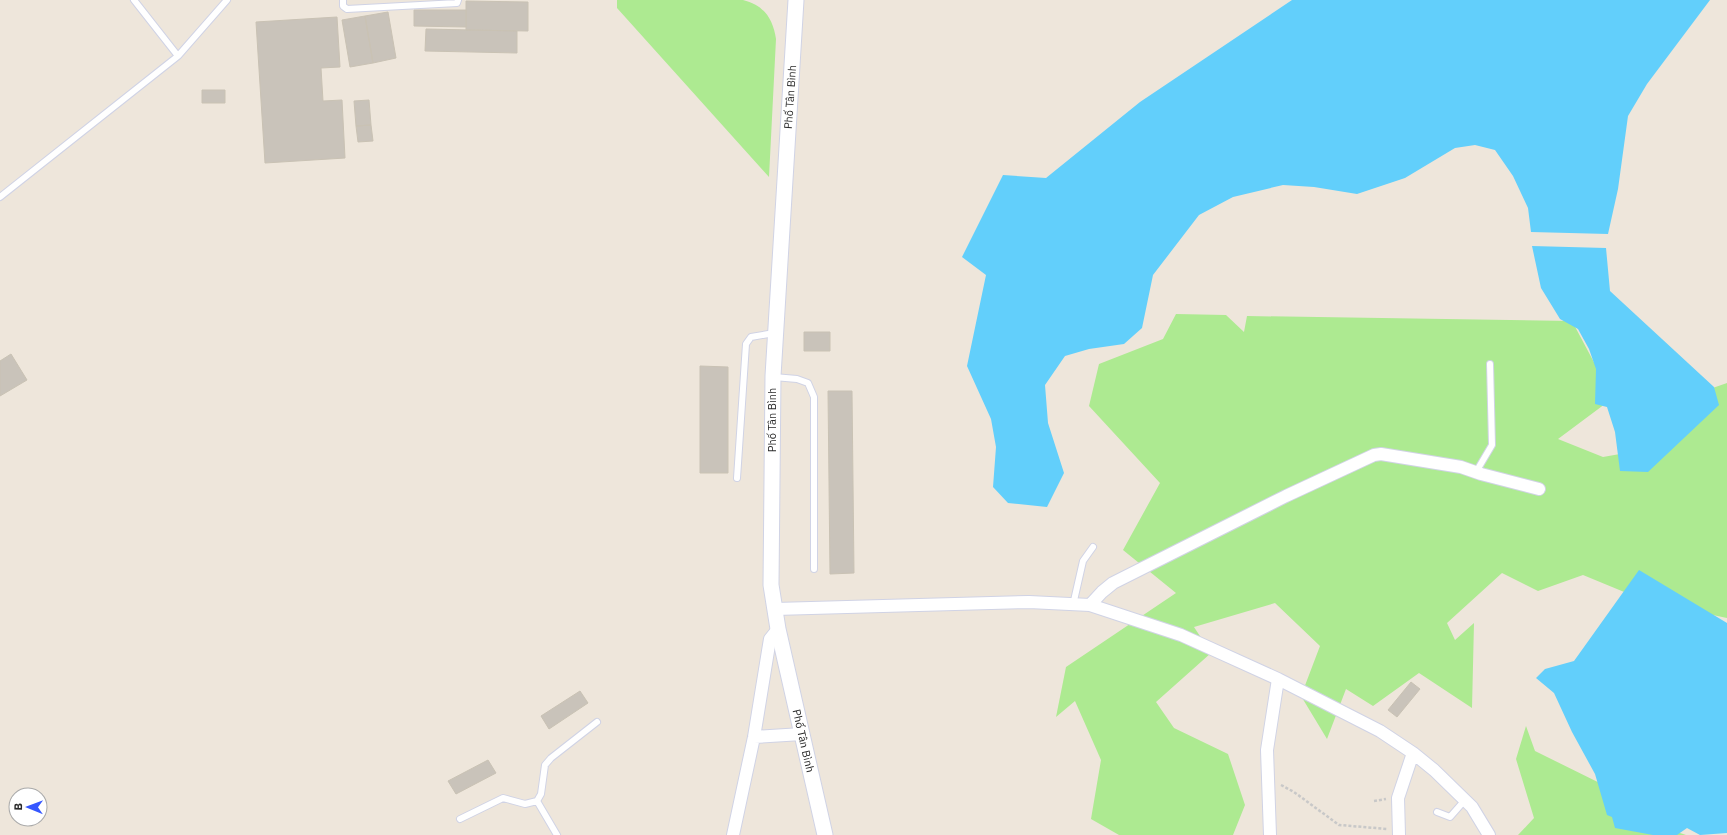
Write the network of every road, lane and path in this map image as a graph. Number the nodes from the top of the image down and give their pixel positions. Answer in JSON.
{"nodes":[{"id":1,"x":134,"y":0,"type":"edge"},
{"id":2,"x":227,"y":0,"type":"edge"},
{"id":3,"x":343,"y":0,"type":"edge"},
{"id":4,"x":458,"y":0,"type":"edge"},
{"id":5,"x":796,"y":0,"type":"edge"},
{"id":6,"x":178,"y":56,"type":"junction"},
{"id":7,"x":0,"y":197,"type":"edge"},
{"id":8,"x":775,"y":332,"type":"junction"},
{"id":9,"x":1490,"y":364,"type":"dead end"},
{"id":10,"x":773,"y":376,"type":"junction"},
{"id":11,"x":1476,"y":472,"type":"junction"},
{"id":12,"x":737,"y":478,"type":"dead end"},
{"id":13,"x":1539,"y":490,"type":"dead end"},
{"id":14,"x":1093,"y":547,"type":"dead end"},
{"id":15,"x":814,"y":569,"type":"dead end"},
{"id":16,"x":1072,"y":605,"type":"junction"},
{"id":17,"x":1090,"y":605,"type":"junction"},
{"id":18,"x":775,"y":609,"type":"junction"},
{"id":19,"x":778,"y":629,"type":"junction"},
{"id":20,"x":1278,"y":679,"type":"junction"},
{"id":21,"x":597,"y":722,"type":"dead end"},
{"id":22,"x":802,"y":734,"type":"junction"},
{"id":23,"x":754,"y":737,"type":"junction"},
{"id":24,"x":1413,"y":753,"type":"junction"},
{"id":25,"x":1268,"y":781,"type":"junction"},
{"id":26,"x":1465,"y":800,"type":"junction"},
{"id":27,"x":537,"y":801,"type":"junction"},
{"id":28,"x":1437,"y":812,"type":"dead end"},
{"id":29,"x":460,"y":819,"type":"dead end"},
{"id":30,"x":1399,"y":833,"type":"edge"},
{"id":31,"x":556,"y":835,"type":"edge"},
{"id":32,"x":733,"y":835,"type":"edge"},
{"id":33,"x":825,"y":835,"type":"edge"},
{"id":34,"x":1270,"y":835,"type":"edge"},
{"id":35,"x":1489,"y":835,"type":"edge"}],
"edges":[{"from":1,"to":6,"type":"lane"},
{"from":2,"to":6,"type":"lane"},
{"from":3,"to":4,"type":"lane"},
{"from":5,"to":8,"type":"street","name":"Phố Tân Bình"},
{"from":6,"to":7,"type":"lane"},
{"from":8,"to":10,"type":"street","name":"Phố Tân Bình"},
{"from":8,"to":12,"type":"lane"},
{"from":9,"to":11,"type":"lane"},
{"from":10,"to":15,"type":"lane"},
{"from":10,"to":18,"type":"street","name":"Phố Tân Bình"},
{"from":11,"to":13,"type":"street"},
{"from":11,"to":17,"type":"street"},
{"from":14,"to":16,"type":"lane"},
{"from":16,"to":17,"type":"street"},
{"from":16,"to":18,"type":"street"},
{"from":17,"to":20,"type":"street"},
{"from":18,"to":19,"type":"street","name":"Phố Tân Bình"},
{"from":19,"to":22,"type":"street","name":"Phố Tân Bình"},
{"from":19,"to":23,"type":"street"},
{"from":20,"to":24,"type":"street"},
{"from":20,"to":25,"type":"street"},
{"from":21,"to":27,"type":"lane"},
{"from":22,"to":23,"type":"street"},
{"from":22,"to":33,"type":"street","name":"Phố Tân Bình"},
{"from":23,"to":32,"type":"street"},
{"from":24,"to":26,"type":"street"},
{"from":24,"to":30,"type":"street"},
{"from":25,"to":30,"type":"path"},
{"from":25,"to":34,"type":"street"},
{"from":26,"to":28,"type":"lane"},
{"from":26,"to":35,"type":"street"},
{"from":27,"to":29,"type":"lane"},
{"from":27,"to":31,"type":"lane"}]}
